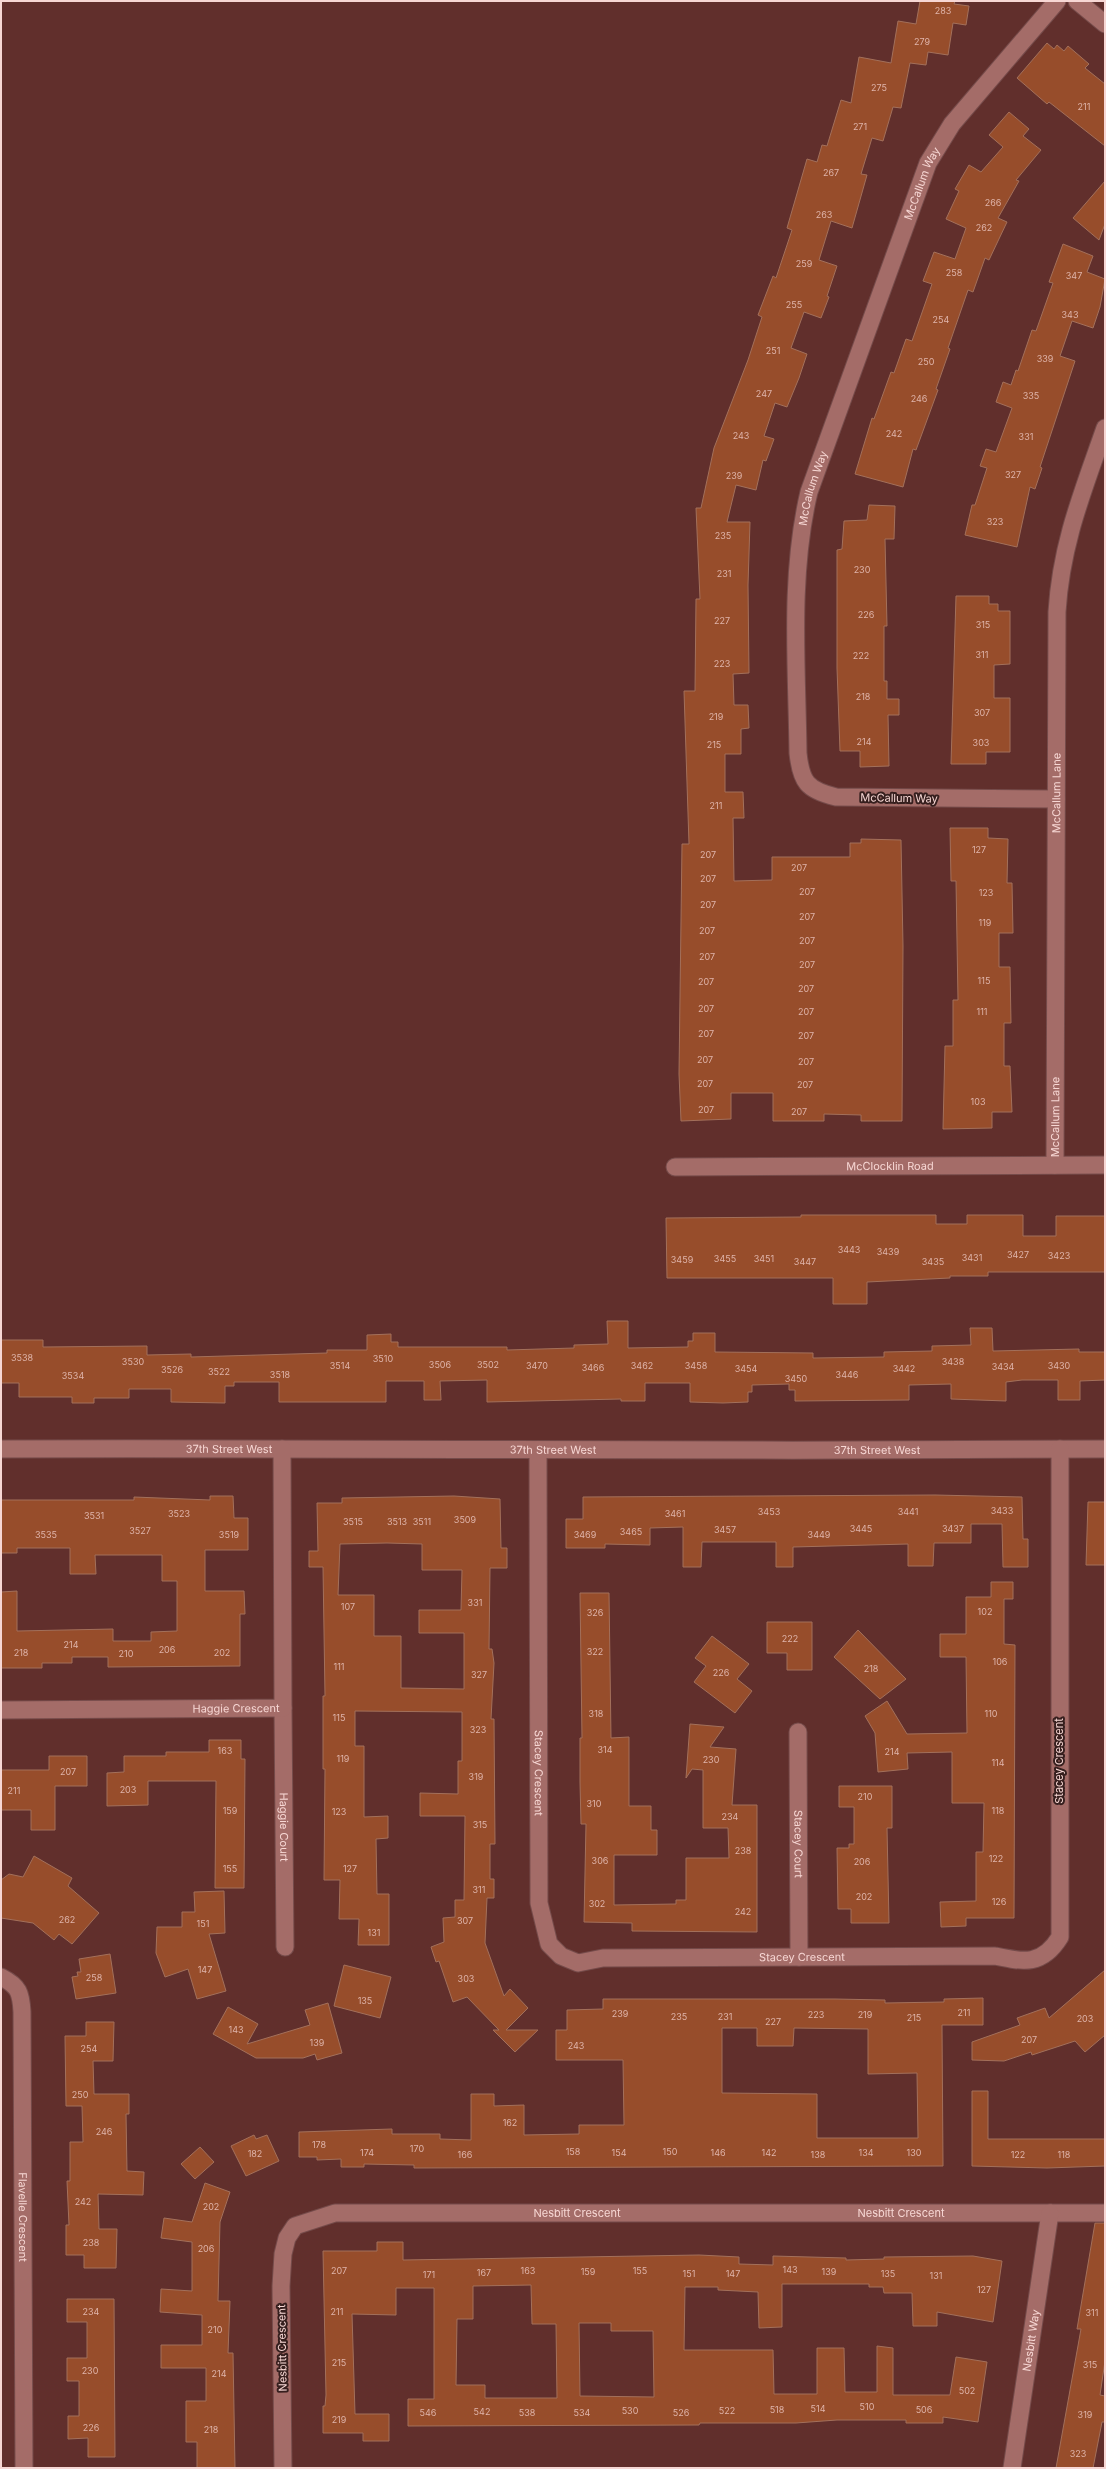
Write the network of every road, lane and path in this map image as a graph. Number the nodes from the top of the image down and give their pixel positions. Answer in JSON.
{"nodes":[{"id":1,"x":1056,"y":1,"type":"edge"},
{"id":2,"x":1077,"y":1,"type":"edge"},
{"id":3,"x":1105,"y":24,"type":"edge"},
{"id":4,"x":1105,"y":428,"type":"edge"},
{"id":5,"x":1056,"y":799,"type":"junction"},
{"id":6,"x":1055,"y":1165,"type":"junction"},
{"id":7,"x":1105,"y":1165,"type":"edge"},
{"id":8,"x":675,"y":1167,"type":"dead end"},
{"id":9,"x":1,"y":1449,"type":"edge"},
{"id":10,"x":282,"y":1449,"type":"junction"},
{"id":11,"x":1060,"y":1449,"type":"junction"},
{"id":12,"x":1105,"y":1449,"type":"edge"},
{"id":13,"x":538,"y":1450,"type":"junction"},
{"id":14,"x":283,"y":1708,"type":"junction"},
{"id":15,"x":1,"y":1710,"type":"edge"},
{"id":16,"x":798,"y":1732,"type":"dead end"},
{"id":17,"x":285,"y":1947,"type":"dead end"},
{"id":18,"x":799,"y":1957,"type":"junction"},
{"id":19,"x":1,"y":1977,"type":"edge"},
{"id":20,"x":1050,"y":2213,"type":"junction"},
{"id":21,"x":1105,"y":2213,"type":"edge"},
{"id":22,"x":24,"y":2468,"type":"edge"},
{"id":23,"x":283,"y":2468,"type":"edge"},
{"id":24,"x":1012,"y":2468,"type":"edge"}],
"edges":[{"from":1,"to":5,"type":"street","name":"McCallum Way"},
{"from":2,"to":3,"type":"street"},
{"from":4,"to":5,"type":"street","name":"McCallum Lane"},
{"from":5,"to":6,"type":"street","name":"McCallum Lane"},
{"from":6,"to":7,"type":"street","name":"McClocklin Road"},
{"from":6,"to":8,"type":"street","name":"McClocklin Road"},
{"from":9,"to":10,"type":"street","name":"37th Street West"},
{"from":10,"to":13,"type":"street","name":"37th Street West"},
{"from":10,"to":14,"type":"street","name":"Haggie Crescent"},
{"from":11,"to":12,"type":"street","name":"37th Street West"},
{"from":11,"to":13,"type":"street","name":"37th Street West"},
{"from":11,"to":18,"type":"street","name":"Stacey Crescent"},
{"from":13,"to":18,"type":"street","name":"Stacey Crescent"},
{"from":14,"to":15,"type":"street","name":"Haggie Crescent"},
{"from":14,"to":17,"type":"street","name":"Haggie Court"},
{"from":16,"to":18,"type":"street","name":"Stacey Court"},
{"from":19,"to":22,"type":"street","name":"Flavelle Crescent"},
{"from":20,"to":21,"type":"street","name":"Nesbitt Crescent"},
{"from":20,"to":23,"type":"street","name":"Nesbitt Crescent"},
{"from":20,"to":24,"type":"street","name":"Nesbitt Way"}]}
